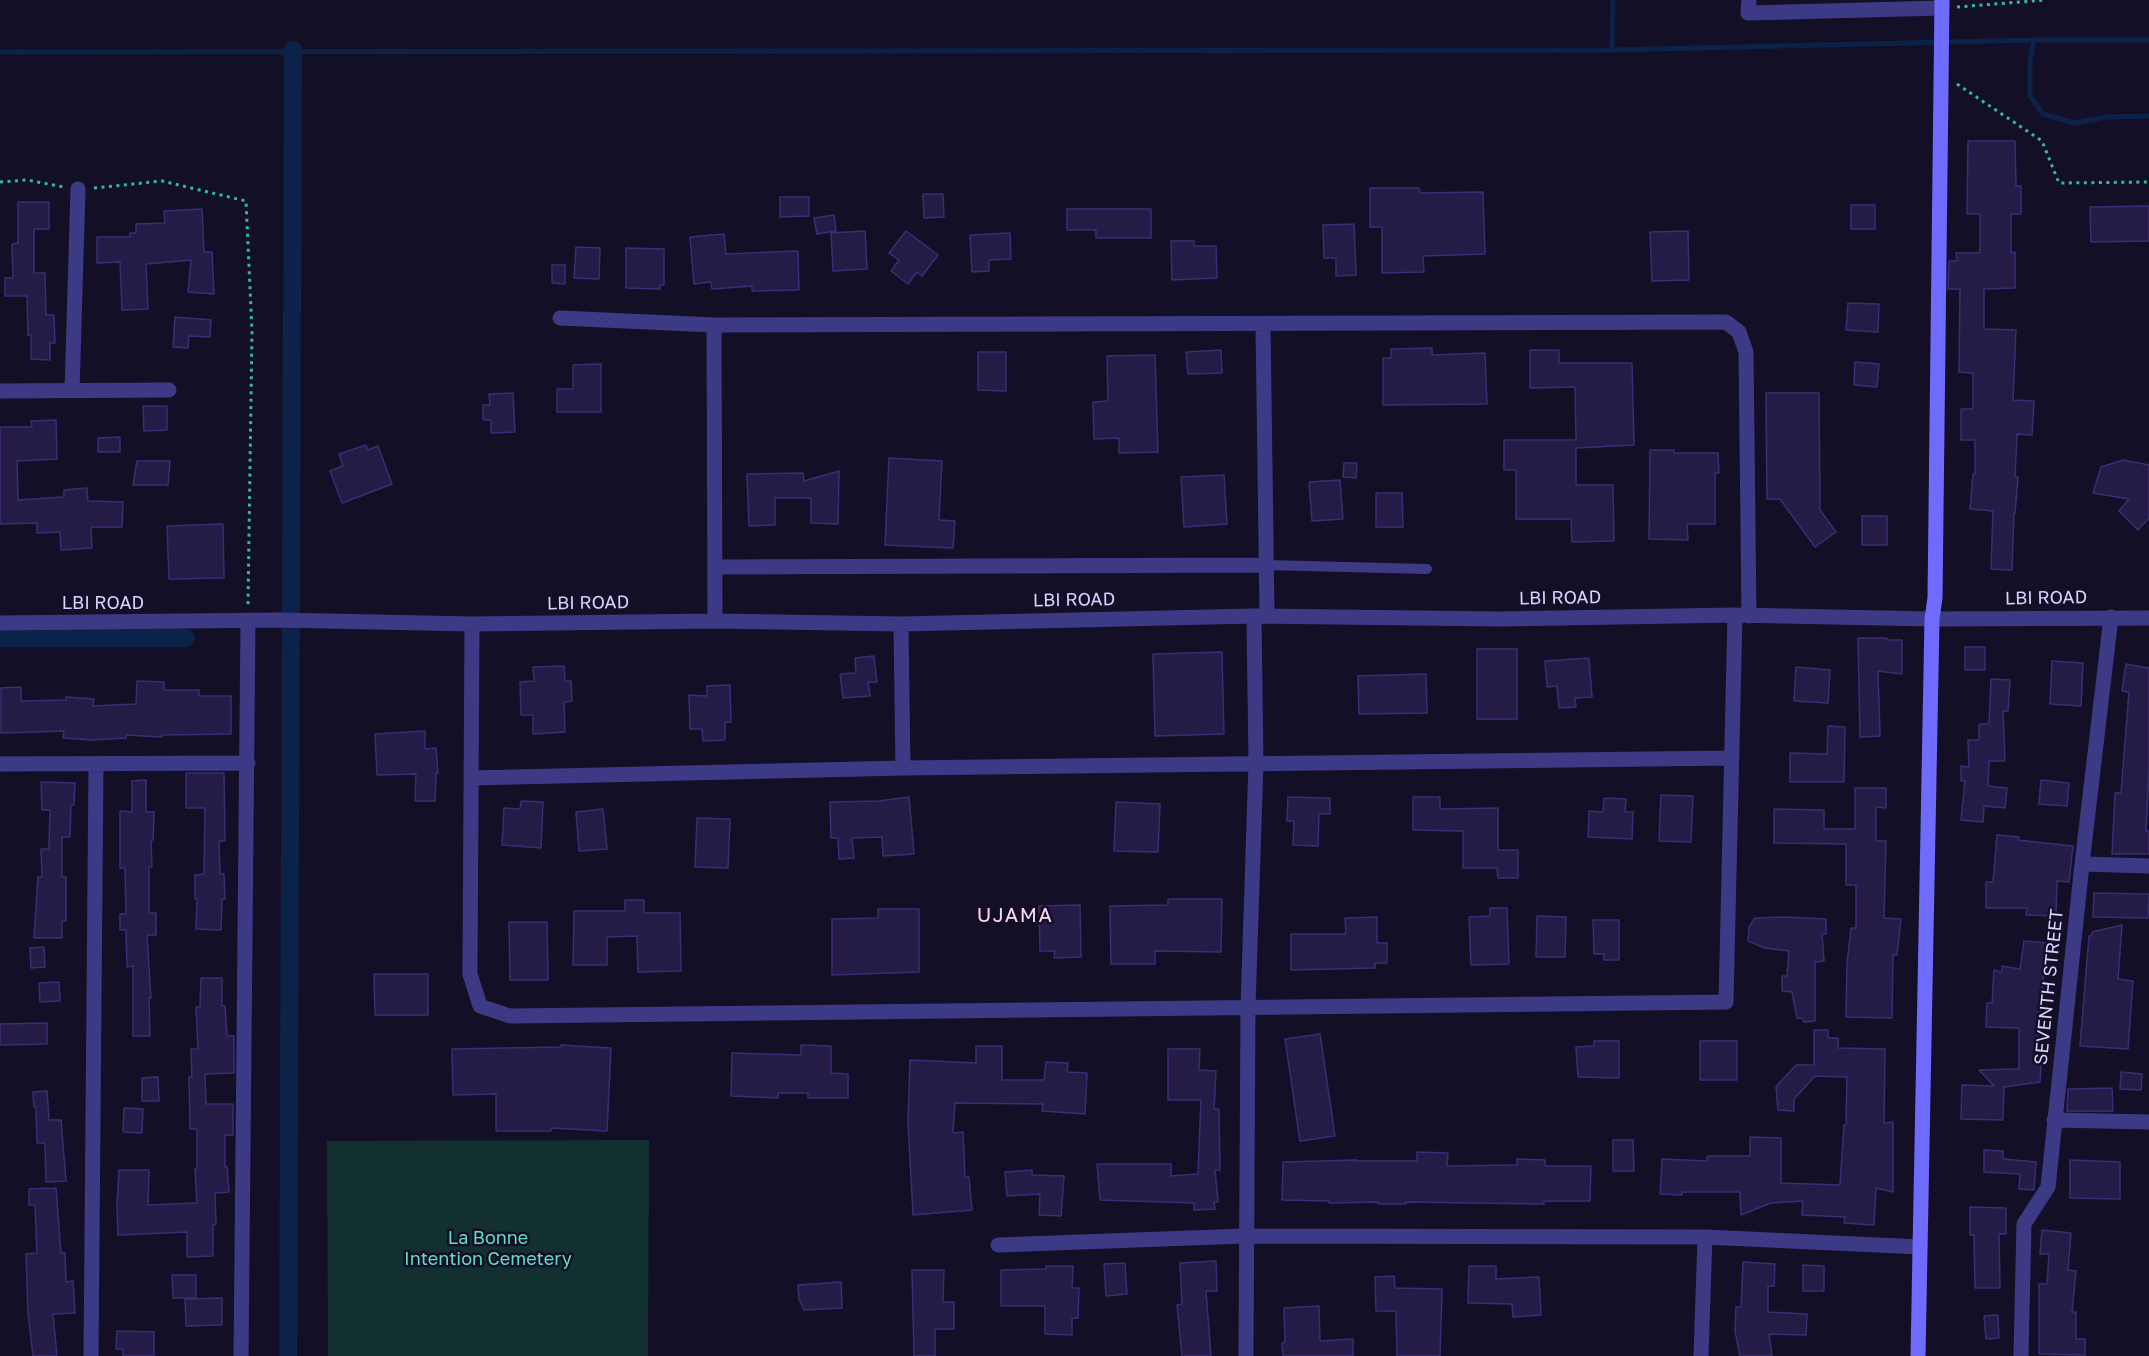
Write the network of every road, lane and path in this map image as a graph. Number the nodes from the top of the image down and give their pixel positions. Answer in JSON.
{"nodes":[{"id":1,"x":1749,"y":0,"type":"edge"},
{"id":2,"x":2045,"y":0,"type":"edge"},
{"id":3,"x":1942,"y":9,"type":"edge"},
{"id":4,"x":1941,"y":79,"type":"junction"},
{"id":5,"x":0,"y":182,"type":"edge"},
{"id":6,"x":2149,"y":182,"type":"edge"},
{"id":7,"x":78,"y":189,"type":"junction"},
{"id":8,"x":560,"y":318,"type":"dead end"},
{"id":9,"x":1263,"y":324,"type":"junction"},
{"id":10,"x":714,"y":325,"type":"junction"},
{"id":11,"x":169,"y":390,"type":"dead end"},
{"id":12,"x":0,"y":391,"type":"edge"},
{"id":13,"x":72,"y":391,"type":"junction"},
{"id":14,"x":1266,"y":566,"type":"junction"},
{"id":15,"x":714,"y":567,"type":"junction"},
{"id":16,"x":1427,"y":569,"type":"dead end"},
{"id":17,"x":1742,"y":615,"type":"junction"},
{"id":18,"x":1260,"y":616,"type":"junction"},
{"id":19,"x":2111,"y":617,"type":"junction"},
{"id":20,"x":2149,"y":618,"type":"edge"},
{"id":21,"x":1932,"y":619,"type":"junction"},
{"id":22,"x":248,"y":621,"type":"junction"},
{"id":23,"x":715,"y":621,"type":"junction"},
{"id":24,"x":0,"y":624,"type":"edge"},
{"id":25,"x":472,"y":624,"type":"junction"},
{"id":26,"x":901,"y":624,"type":"junction"},
{"id":27,"x":1732,"y":758,"type":"junction"},
{"id":28,"x":248,"y":763,"type":"junction"},
{"id":29,"x":0,"y":764,"type":"edge"},
{"id":30,"x":1256,"y":764,"type":"junction"},
{"id":31,"x":96,"y":765,"type":"junction"},
{"id":32,"x":903,"y":768,"type":"junction"},
{"id":33,"x":471,"y":778,"type":"junction"},
{"id":34,"x":2082,"y":864,"type":"junction"},
{"id":35,"x":2149,"y":866,"type":"edge"},
{"id":36,"x":1248,"y":1006,"type":"junction"},
{"id":37,"x":2054,"y":1120,"type":"junction"},
{"id":38,"x":2149,"y":1122,"type":"edge"},
{"id":39,"x":1245,"y":1236,"type":"junction"},
{"id":40,"x":1705,"y":1237,"type":"junction"},
{"id":41,"x":998,"y":1245,"type":"dead end"},
{"id":42,"x":1920,"y":1247,"type":"junction"},
{"id":43,"x":91,"y":1356,"type":"edge"},
{"id":44,"x":241,"y":1356,"type":"edge"},
{"id":45,"x":1246,"y":1356,"type":"edge"},
{"id":46,"x":1701,"y":1356,"type":"edge"},
{"id":47,"x":1918,"y":1356,"type":"edge"},
{"id":48,"x":2021,"y":1356,"type":"edge"}],
"edges":[{"from":1,"to":3,"type":"street"},
{"from":2,"to":3,"type":"path"},
{"from":3,"to":4,"type":"main road"},
{"from":4,"to":6,"type":"path"},
{"from":4,"to":21,"type":"main road"},
{"from":5,"to":7,"type":"path"},
{"from":7,"to":13,"type":"street"},
{"from":7,"to":22,"type":"path"},
{"from":8,"to":10,"type":"street"},
{"from":9,"to":10,"type":"street"},
{"from":9,"to":14,"type":"street"},
{"from":9,"to":17,"type":"street"},
{"from":10,"to":15,"type":"street"},
{"from":11,"to":13,"type":"street"},
{"from":12,"to":13,"type":"street"},
{"from":14,"to":15,"type":"street"},
{"from":14,"to":16,"type":"lane"},
{"from":14,"to":18,"type":"street"},
{"from":15,"to":23,"type":"street"},
{"from":17,"to":18,"type":"street","name":"LBI ROAD"},
{"from":17,"to":21,"type":"street","name":"LBI ROAD"},
{"from":17,"to":27,"type":"street"},
{"from":18,"to":26,"type":"street","name":"LBI ROAD"},
{"from":18,"to":30,"type":"street"},
{"from":19,"to":20,"type":"street","name":"LBI ROAD"},
{"from":19,"to":21,"type":"street","name":"LBI ROAD"},
{"from":19,"to":34,"type":"street","name":"SEVENTH STREET"},
{"from":21,"to":42,"type":"main road"},
{"from":22,"to":24,"type":"street","name":"LBI ROAD"},
{"from":22,"to":25,"type":"street","name":"LBI ROAD"},
{"from":22,"to":28,"type":"street"},
{"from":23,"to":25,"type":"street","name":"LBI ROAD"},
{"from":23,"to":26,"type":"street","name":"LBI ROAD"},
{"from":25,"to":33,"type":"street"},
{"from":26,"to":32,"type":"street"},
{"from":27,"to":30,"type":"street"},
{"from":27,"to":36,"type":"street"},
{"from":28,"to":31,"type":"street"},
{"from":28,"to":44,"type":"street"},
{"from":29,"to":31,"type":"street"},
{"from":30,"to":32,"type":"street"},
{"from":30,"to":36,"type":"street"},
{"from":31,"to":43,"type":"street"},
{"from":32,"to":33,"type":"street"},
{"from":33,"to":36,"type":"street"},
{"from":34,"to":35,"type":"street"},
{"from":34,"to":37,"type":"street","name":"SEVENTH STREET"},
{"from":36,"to":39,"type":"street"},
{"from":37,"to":38,"type":"street"},
{"from":37,"to":48,"type":"street","name":"SEVENTH STREET"},
{"from":39,"to":40,"type":"street"},
{"from":39,"to":41,"type":"street"},
{"from":39,"to":45,"type":"street"},
{"from":40,"to":42,"type":"street"},
{"from":40,"to":46,"type":"street"},
{"from":42,"to":47,"type":"main road"}]}
